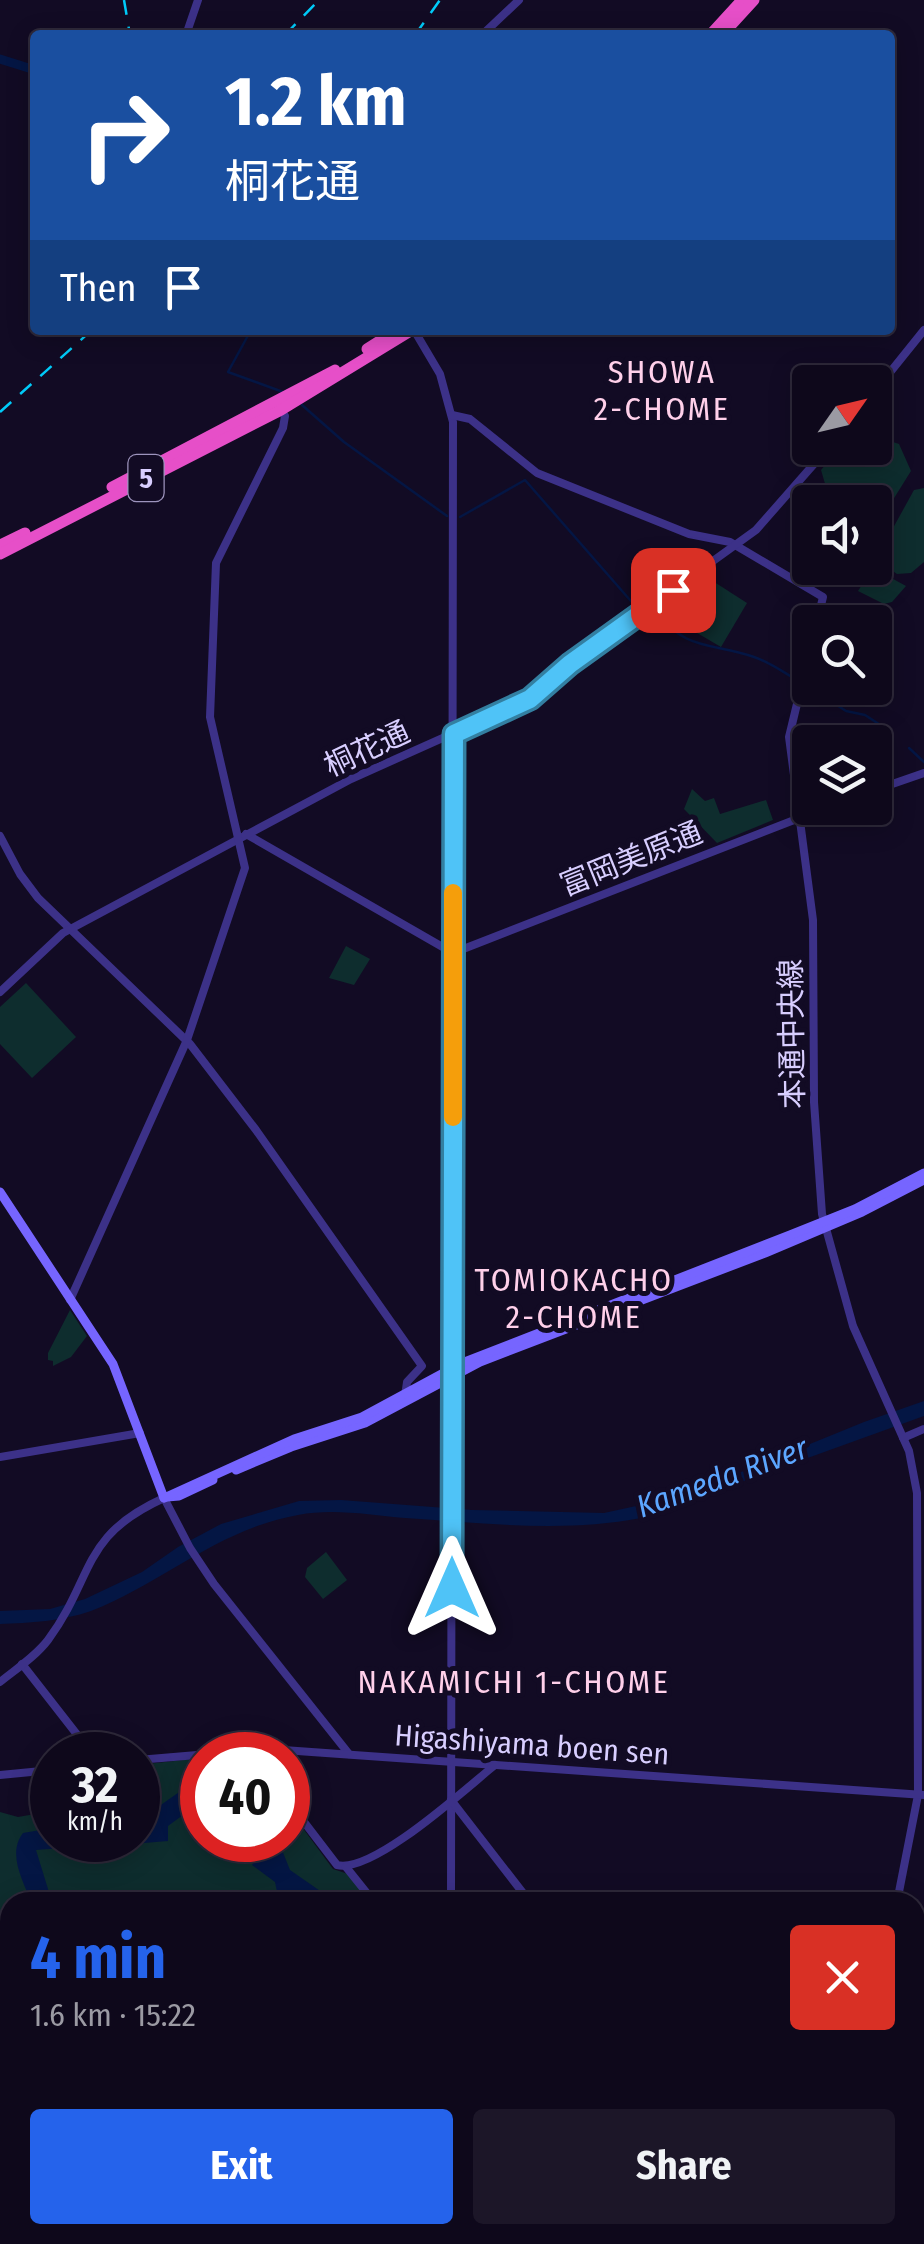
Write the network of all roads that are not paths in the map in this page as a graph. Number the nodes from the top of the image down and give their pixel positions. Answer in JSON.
{"nodes":[{"id":1,"x":198,"y":0,"type":"edge"},
{"id":2,"x":519,"y":0,"type":"edge"},
{"id":3,"x":742,"y":0,"type":"edge"},
{"id":4,"x":754,"y":0,"type":"edge"},
{"id":5,"x":188,"y":30,"type":"edge"},
{"id":6,"x":487,"y":30,"type":"edge"},
{"id":7,"x":715,"y":30,"type":"edge"},
{"id":8,"x":727,"y":30,"type":"edge"},
{"id":9,"x":924,"y":330,"type":"edge"},
{"id":10,"x":389,"y":335,"type":"edge"},
{"id":11,"x":404,"y":335,"type":"edge"},
{"id":12,"x":416,"y":335,"type":"edge"},
{"id":13,"x":892,"y":370,"type":"edge"},
{"id":14,"x":288,"y":401,"type":"junction"},
{"id":15,"x":452,"y":415,"type":"junction"},
{"id":16,"x":813,"y":465,"type":"edge"},
{"id":17,"x":0,"y":545,"type":"edge"},
{"id":18,"x":735,"y":545,"type":"junction"},
{"id":19,"x":0,"y":554,"type":"edge"},
{"id":20,"x":821,"y":605,"type":"edge"},
{"id":21,"x":797,"y":705,"type":"edge"},
{"id":22,"x":454,"y":734,"type":"junction"},
{"id":23,"x":792,"y":759,"type":"edge"},
{"id":24,"x":924,"y":773,"type":"edge"},
{"id":25,"x":892,"y":784,"type":"edge"},
{"id":26,"x":792,"y":820,"type":"edge"},
{"id":27,"x":801,"y":825,"type":"edge"},
{"id":28,"x":0,"y":836,"type":"edge"},
{"id":29,"x":242,"y":836,"type":"junction"},
{"id":30,"x":70,"y":930,"type":"junction"},
{"id":31,"x":453,"y":952,"type":"junction"},
{"id":32,"x":0,"y":992,"type":"edge"},
{"id":33,"x":186,"y":1040,"type":"junction"},
{"id":34,"x":924,"y":1176,"type":"edge"},
{"id":35,"x":0,"y":1192,"type":"edge"},
{"id":36,"x":825,"y":1225,"type":"junction"},
{"id":37,"x":70,"y":1300,"type":"junction"},
{"id":38,"x":452,"y":1372,"type":"junction"},
{"id":39,"x":405,"y":1398,"type":"junction"},
{"id":40,"x":924,"y":1429,"type":"edge"},
{"id":41,"x":140,"y":1433,"type":"junction"},
{"id":42,"x":903,"y":1438,"type":"junction"},
{"id":43,"x":0,"y":1457,"type":"edge"},
{"id":44,"x":921,"y":1493,"type":"edge"},
{"id":45,"x":164,"y":1498,"type":"junction"},
{"id":46,"x":22,"y":1664,"type":"junction"},
{"id":47,"x":0,"y":1682,"type":"edge"},
{"id":48,"x":75,"y":1732,"type":"edge"},
{"id":49,"x":310,"y":1753,"type":"edge"},
{"id":50,"x":349,"y":1754,"type":"junction"},
{"id":51,"x":452,"y":1762,"type":"junction"},
{"id":52,"x":495,"y":1765,"type":"junction"},
{"id":53,"x":30,"y":1773,"type":"edge"},
{"id":54,"x":0,"y":1776,"type":"edge"},
{"id":55,"x":921,"y":1795,"type":"edge"},
{"id":56,"x":451,"y":1800,"type":"junction"},
{"id":57,"x":310,"y":1829,"type":"edge"},
{"id":58,"x":346,"y":1867,"type":"junction"},
{"id":59,"x":366,"y":1892,"type":"edge"},
{"id":60,"x":451,"y":1892,"type":"edge"},
{"id":61,"x":522,"y":1892,"type":"edge"},
{"id":62,"x":899,"y":1892,"type":"edge"}],
"edges":[{"from":1,"to":5,"type":"street"},
{"from":2,"to":6,"type":"street"},
{"from":3,"to":7,"type":"highway"},
{"from":4,"to":8,"type":"highway"},
{"from":9,"to":13,"type":"street"},
{"from":10,"to":14,"type":"highway","number":"5"},
{"from":11,"to":14,"type":"highway","number":"5"},
{"from":12,"to":15,"type":"street"},
{"from":14,"to":17,"type":"highway","number":"5"},
{"from":14,"to":19,"type":"highway","number":"5"},
{"from":14,"to":29,"type":"street"},
{"from":15,"to":18,"type":"street"},
{"from":15,"to":22,"type":"street"},
{"from":16,"to":18,"type":"street","name":"桐花通"},
{"from":18,"to":20,"type":"street"},
{"from":18,"to":22,"type":"street","name":"桐花通"},
{"from":21,"to":23,"type":"street","name":"本通中央線"},
{"from":22,"to":29,"type":"street","name":"桐花通"},
{"from":22,"to":31,"type":"street"},
{"from":24,"to":25,"type":"street"},
{"from":26,"to":31,"type":"street","name":"富岡美原通"},
{"from":27,"to":36,"type":"street","name":"本通中央線"},
{"from":28,"to":30,"type":"street"},
{"from":29,"to":30,"type":"street","name":"桐花通"},
{"from":29,"to":31,"type":"street"},
{"from":29,"to":33,"type":"street"},
{"from":30,"to":32,"type":"street","name":"桐花通"},
{"from":30,"to":33,"type":"street"},
{"from":31,"to":38,"type":"street"},
{"from":33,"to":37,"type":"street"},
{"from":33,"to":39,"type":"street"},
{"from":34,"to":36,"type":"main road"},
{"from":35,"to":37,"type":"main road"},
{"from":36,"to":38,"type":"main road"},
{"from":36,"to":42,"type":"street","name":"本通中央線"},
{"from":37,"to":41,"type":"main road"},
{"from":38,"to":39,"type":"main road"},
{"from":38,"to":51,"type":"street"},
{"from":39,"to":45,"type":"main road"},
{"from":40,"to":42,"type":"street"},
{"from":41,"to":43,"type":"street"},
{"from":41,"to":45,"type":"main road"},
{"from":42,"to":44,"type":"street"},
{"from":44,"to":55,"type":"street"},
{"from":45,"to":46,"type":"street"},
{"from":45,"to":50,"type":"street"},
{"from":46,"to":47,"type":"street"},
{"from":46,"to":48,"type":"street"},
{"from":49,"to":50,"type":"street","name":"Higashiyama boen sen"},
{"from":50,"to":51,"type":"street","name":"Higashiyama boen sen"},
{"from":51,"to":52,"type":"street","name":"Higashiyama boen sen"},
{"from":51,"to":56,"type":"street"},
{"from":52,"to":55,"type":"street","name":"Higashiyama boen sen"},
{"from":52,"to":56,"type":"street"},
{"from":53,"to":54,"type":"street"},
{"from":55,"to":62,"type":"street"},
{"from":56,"to":58,"type":"street"},
{"from":56,"to":60,"type":"street"},
{"from":56,"to":61,"type":"street"},
{"from":57,"to":58,"type":"street"},
{"from":58,"to":59,"type":"street"}]}
